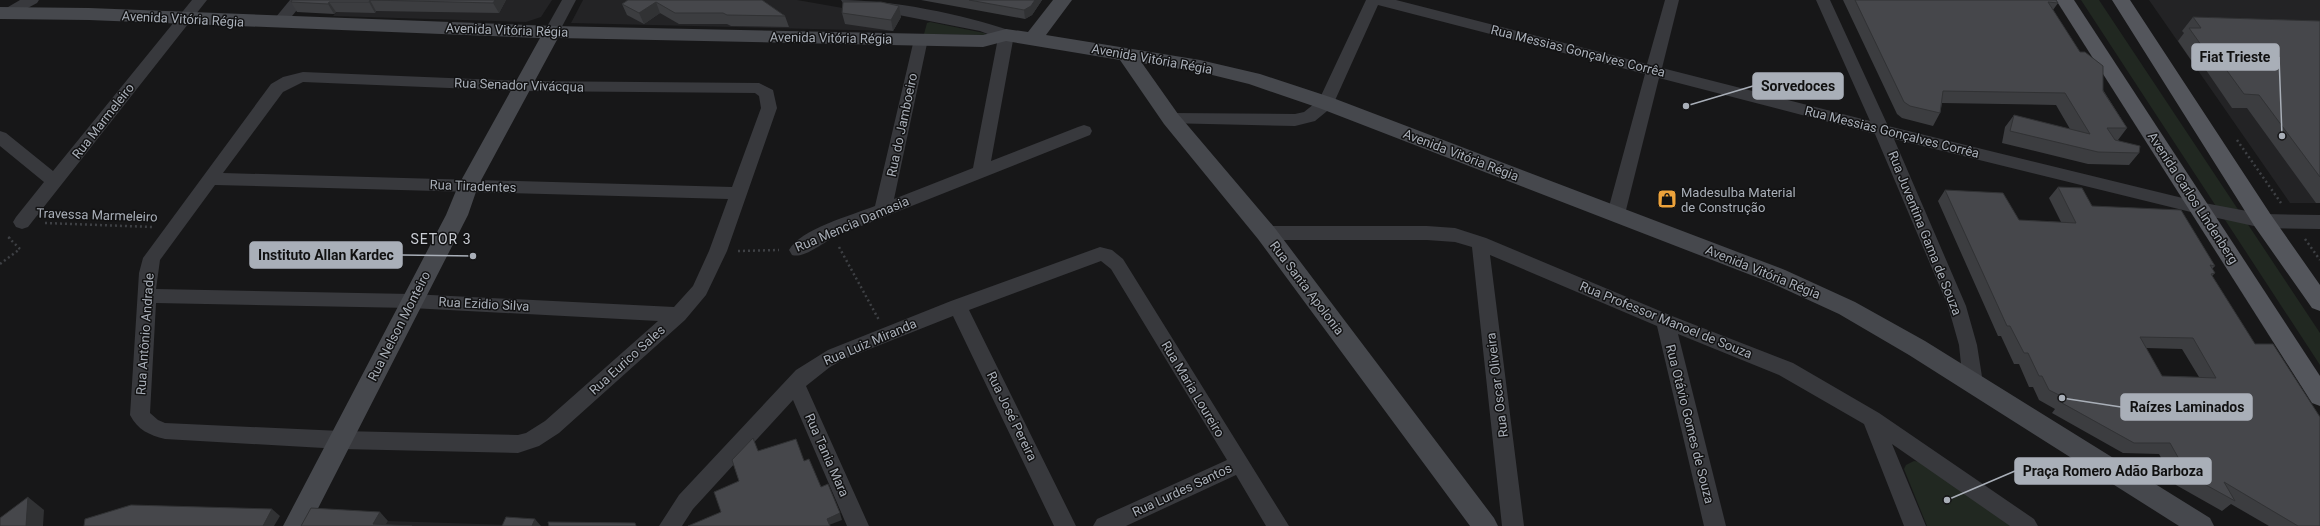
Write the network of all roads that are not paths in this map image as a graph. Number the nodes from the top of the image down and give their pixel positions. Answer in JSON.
{"nodes":[{"id":1,"x":32,"y":0,"type":"edge"},
{"id":2,"x":200,"y":0,"type":"edge"},
{"id":3,"x":298,"y":0,"type":"edge"},
{"id":4,"x":569,"y":0,"type":"edge"},
{"id":5,"x":848,"y":0,"type":"edge"},
{"id":6,"x":1063,"y":0,"type":"edge"},
{"id":7,"x":1373,"y":0,"type":"edge"},
{"id":8,"x":1377,"y":0,"type":"edge"},
{"id":9,"x":1672,"y":0,"type":"edge"},
{"id":10,"x":1823,"y":0,"type":"edge"},
{"id":11,"x":2065,"y":0,"type":"edge"},
{"id":12,"x":2121,"y":0,"type":"edge"},
{"id":13,"x":3,"y":14,"type":"edge"},
{"id":14,"x":918,"y":14,"type":"junction"},
{"id":15,"x":182,"y":20,"type":"junction"},
{"id":16,"x":279,"y":23,"type":"junction"},
{"id":17,"x":552,"y":32,"type":"junction"},
{"id":18,"x":1006,"y":35,"type":"junction"},
{"id":19,"x":916,"y":39,"type":"junction"},
{"id":20,"x":1032,"y":39,"type":"junction"},
{"id":21,"x":1126,"y":54,"type":"junction"},
{"id":22,"x":1655,"y":70,"type":"junction"},
{"id":23,"x":522,"y":86,"type":"junction"},
{"id":24,"x":277,"y":88,"type":"joint"},
{"id":25,"x":763,"y":90,"type":"joint"},
{"id":26,"x":1326,"y":103,"type":"junction"},
{"id":27,"x":1171,"y":119,"type":"junction"},
{"id":28,"x":1882,"y":130,"type":"junction"},
{"id":29,"x":1084,"y":131,"type":"dead end"},
{"id":30,"x":0,"y":137,"type":"edge"},
{"id":31,"x":981,"y":171,"type":"junction"},
{"id":32,"x":210,"y":179,"type":"junction"},
{"id":33,"x":55,"y":182,"type":"junction"},
{"id":34,"x":468,"y":186,"type":"junction"},
{"id":35,"x":737,"y":193,"type":"junction"},
{"id":36,"x":2199,"y":208,"type":"junction"},
{"id":37,"x":883,"y":210,"type":"junction"},
{"id":38,"x":1616,"y":214,"type":"junction"},
{"id":39,"x":2263,"y":220,"type":"junction"},
{"id":40,"x":22,"y":222,"type":"road end"},
{"id":41,"x":2320,"y":222,"type":"edge"},
{"id":42,"x":1266,"y":233,"type":"junction"},
{"id":43,"x":1480,"y":243,"type":"junction"},
{"id":44,"x":798,"y":250,"type":"road end"},
{"id":45,"x":1106,"y":255,"type":"joint"},
{"id":46,"x":147,"y":296,"type":"junction"},
{"id":47,"x":411,"y":300,"type":"junction"},
{"id":48,"x":2320,"y":302,"type":"edge"},
{"id":49,"x":958,"y":306,"type":"junction"},
{"id":50,"x":678,"y":315,"type":"junction"},
{"id":51,"x":1665,"y":321,"type":"junction"},
{"id":52,"x":1973,"y":382,"type":"junction"},
{"id":53,"x":796,"y":385,"type":"junction"},
{"id":54,"x":2320,"y":396,"type":"edge"},
{"id":55,"x":1872,"y":419,"type":"junction"},
{"id":56,"x":341,"y":440,"type":"junction"},
{"id":57,"x":1239,"y":464,"type":"junction"},
{"id":58,"x":296,"y":526,"type":"edge"},
{"id":59,"x":670,"y":526,"type":"edge"},
{"id":60,"x":858,"y":526,"type":"edge"},
{"id":61,"x":1065,"y":526,"type":"edge"},
{"id":62,"x":1104,"y":526,"type":"edge"},
{"id":63,"x":1278,"y":526,"type":"edge"},
{"id":64,"x":1485,"y":526,"type":"edge"},
{"id":65,"x":1513,"y":526,"type":"edge"},
{"id":66,"x":1715,"y":526,"type":"edge"},
{"id":67,"x":1915,"y":526,"type":"edge"},
{"id":68,"x":2027,"y":526,"type":"edge"},
{"id":69,"x":2201,"y":526,"type":"edge"}],
"edges":[{"from":1,"to":13,"type":"street"},
{"from":2,"to":15,"type":"street","name":"Rua Marmeleiro"},
{"from":3,"to":16,"type":"street"},
{"from":4,"to":17,"type":"street","name":"Rua Nelson Monteiro"},
{"from":5,"to":14,"type":"street"},
{"from":6,"to":20,"type":"street"},
{"from":7,"to":26,"type":"street"},
{"from":8,"to":22,"type":"street","name":"Rua Messias Gonçalves Corrêa"},
{"from":9,"to":22,"type":"street"},
{"from":10,"to":28,"type":"street","name":"Rua Juventina Gama de Souza"},
{"from":11,"to":36,"type":"main road","name":"Avenida Carlos Lindenberg"},
{"from":12,"to":39,"type":"main road"},
{"from":13,"to":15,"type":"street","name":"Avenida Vitória Régia"},
{"from":14,"to":18,"type":"street"},
{"from":14,"to":19,"type":"street","name":"Rua do Jamboeiro"},
{"from":15,"to":16,"type":"street","name":"Avenida Vitória Régia"},
{"from":15,"to":33,"type":"street","name":"Rua Marmeleiro"},
{"from":16,"to":17,"type":"street","name":"Avenida Vitória Régia"},
{"from":17,"to":19,"type":"street","name":"Avenida Vitória Régia"},
{"from":17,"to":23,"type":"street","name":"Rua Nelson Monteiro"},
{"from":18,"to":19,"type":"street","name":"Avenida Vitória Régia"},
{"from":18,"to":20,"type":"street","name":"Avenida Vitória Régia"},
{"from":18,"to":31,"type":"street"},
{"from":19,"to":37,"type":"street","name":"Rua do Jamboeiro"},
{"from":20,"to":21,"type":"street","name":"Avenida Vitória Régia"},
{"from":21,"to":26,"type":"street","name":"Avenida Vitória Régia"},
{"from":21,"to":27,"type":"street","name":"Rua Santa Apolonia"},
{"from":22,"to":28,"type":"street","name":"Rua Messias Gonçalves Corrêa"},
{"from":22,"to":38,"type":"street"},
{"from":23,"to":24,"type":"street","name":"Rua Senador Vivácqua"},
{"from":23,"to":25,"type":"street","name":"Rua Senador Vivácqua"},
{"from":23,"to":34,"type":"street","name":"Rua Nelson Monteiro"},
{"from":24,"to":32,"type":"street","name":"Rua Antônio Andrade"},
{"from":25,"to":35,"type":"street","name":"Rua Eurico Sales"},
{"from":26,"to":27,"type":"street"},
{"from":26,"to":38,"type":"street","name":"Avenida Vitória Régia"},
{"from":27,"to":42,"type":"street","name":"Rua Santa Apolonia"},
{"from":28,"to":36,"type":"street","name":"Rua Messias Gonçalves Corrêa"},
{"from":28,"to":52,"type":"street","name":"Rua Juventina Gama de Souza"},
{"from":29,"to":31,"type":"street","name":"Rua Mencia Damasia"},
{"from":30,"to":33,"type":"street"},
{"from":31,"to":37,"type":"street","name":"Rua Mencia Damasia"},
{"from":32,"to":34,"type":"street","name":"Rua Tiradentes"},
{"from":32,"to":46,"type":"street","name":"Rua Antônio Andrade"},
{"from":33,"to":40,"type":"street","name":"Rua Marmeleiro"},
{"from":34,"to":35,"type":"street","name":"Rua Tiradentes"},
{"from":34,"to":47,"type":"street","name":"Rua Nelson Monteiro"},
{"from":35,"to":50,"type":"street","name":"Rua Eurico Sales"},
{"from":36,"to":39,"type":"street","name":"Rua Messias Gonçalves Corrêa"},
{"from":36,"to":54,"type":"main road","name":"Avenida Carlos Lindenberg"},
{"from":37,"to":44,"type":"street","name":"Rua Mencia Damasia"},
{"from":38,"to":52,"type":"street","name":"Avenida Vitória Régia"},
{"from":39,"to":41,"type":"street","name":"Rua Messias Gonçalves Corrêa"},
{"from":39,"to":48,"type":"main road"},
{"from":42,"to":43,"type":"street","name":"Rua Professor Manoel de Souza"},
{"from":42,"to":64,"type":"street","name":"Rua Santa Apolonia"},
{"from":43,"to":51,"type":"street","name":"Rua Professor Manoel de Souza"},
{"from":43,"to":65,"type":"street","name":"Rua Oscar Oliveira"},
{"from":45,"to":49,"type":"street","name":"Rua Luiz Miranda"},
{"from":45,"to":57,"type":"street","name":"Rua Maria Loureiro"},
{"from":46,"to":47,"type":"street","name":"Rua Ezidio Silva"},
{"from":46,"to":56,"type":"street","name":"Rua Antônio Andrade"},
{"from":47,"to":50,"type":"street","name":"Rua Ezidio Silva"},
{"from":47,"to":56,"type":"street","name":"Rua Nelson Monteiro"},
{"from":49,"to":53,"type":"street","name":"Rua Luiz Miranda"},
{"from":49,"to":61,"type":"street","name":"Rua José Pereira"},
{"from":50,"to":56,"type":"street","name":"Rua Eurico Sales"},
{"from":51,"to":55,"type":"street","name":"Rua Professor Manoel de Souza"},
{"from":51,"to":66,"type":"street","name":"Rua Otávio Gomes de Souza"},
{"from":52,"to":69,"type":"street","name":"Avenida Vitória Régia"},
{"from":53,"to":59,"type":"street","name":"Rua Luiz Miranda"},
{"from":53,"to":60,"type":"street","name":"Rua Tania Mara"},
{"from":55,"to":67,"type":"street"},
{"from":55,"to":68,"type":"street","name":"Rua Professor Manoel de Souza"},
{"from":56,"to":58,"type":"street","name":"Rua Nelson Monteiro"},
{"from":57,"to":62,"type":"street","name":"Rua Lurdes Santos"},
{"from":57,"to":63,"type":"street","name":"Rua Maria Loureiro"}]}
